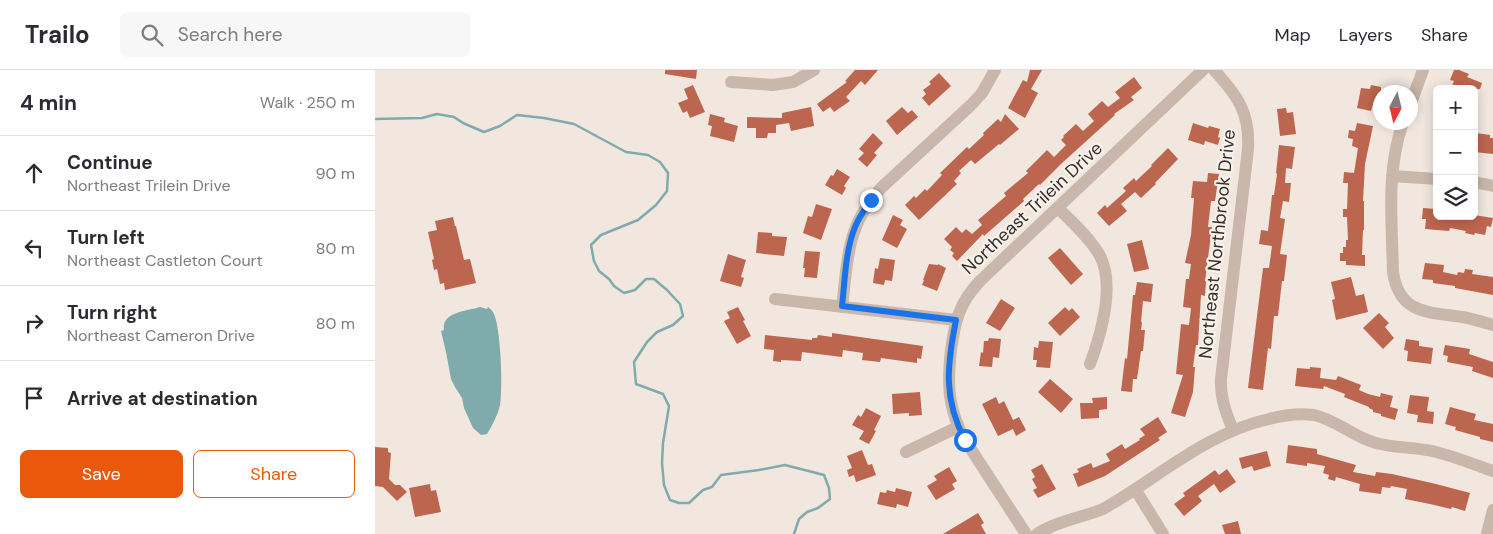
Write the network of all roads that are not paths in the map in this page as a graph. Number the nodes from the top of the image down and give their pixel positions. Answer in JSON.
{"nodes":[{"id":1,"x":814,"y":70,"type":"edge"},
{"id":2,"x":995,"y":70,"type":"edge"},
{"id":3,"x":1203,"y":70,"type":"edge"},
{"id":4,"x":1214,"y":70,"type":"edge"},
{"id":5,"x":1423,"y":70,"type":"edge"},
{"id":6,"x":731,"y":82,"type":"dead end"},
{"id":7,"x":1418,"y":85,"type":"edge"},
{"id":8,"x":1401,"y":130,"type":"edge"},
{"id":9,"x":1392,"y":176,"type":"junction"},
{"id":10,"x":1433,"y":180,"type":"edge"},
{"id":11,"x":1478,"y":183,"type":"edge"},
{"id":12,"x":1493,"y":186,"type":"edge"},
{"id":13,"x":1058,"y":208,"type":"junction"},
{"id":14,"x":775,"y":298,"type":"dead end"},
{"id":15,"x":842,"y":306,"type":"junction"},
{"id":16,"x":956,"y":320,"type":"junction"},
{"id":17,"x":1493,"y":325,"type":"edge"},
{"id":18,"x":1090,"y":364,"type":"dead end"},
{"id":19,"x":958,"y":427,"type":"junction"},
{"id":20,"x":1233,"y":430,"type":"junction"},
{"id":21,"x":906,"y":452,"type":"dead end"},
{"id":22,"x":1493,"y":471,"type":"edge"},
{"id":23,"x":1135,"y":489,"type":"junction"},
{"id":24,"x":1493,"y":510,"type":"edge"},
{"id":25,"x":1026,"y":534,"type":"edge"},
{"id":26,"x":1037,"y":534,"type":"edge"},
{"id":27,"x":1163,"y":534,"type":"edge"},
{"id":28,"x":1487,"y":534,"type":"edge"}],
"edges":[{"from":1,"to":6,"type":"street"},
{"from":2,"to":15,"type":"street"},
{"from":3,"to":13,"type":"street","name":"Northeast Trilein Drive"},
{"from":4,"to":20,"type":"street","name":"Northeast Northbrook Drive"},
{"from":5,"to":7,"type":"street"},
{"from":8,"to":9,"type":"street"},
{"from":9,"to":10,"type":"street"},
{"from":9,"to":17,"type":"street"},
{"from":11,"to":12,"type":"street"},
{"from":13,"to":16,"type":"street","name":"Northeast Trilein Drive"},
{"from":13,"to":18,"type":"street"},
{"from":14,"to":15,"type":"street"},
{"from":15,"to":16,"type":"street"},
{"from":16,"to":19,"type":"street","name":"Northeast Trilein Drive"},
{"from":19,"to":21,"type":"street"},
{"from":19,"to":25,"type":"street","name":"Northeast Trilein Drive"},
{"from":20,"to":22,"type":"street"},
{"from":20,"to":23,"type":"street"},
{"from":23,"to":26,"type":"street"},
{"from":23,"to":27,"type":"street"},
{"from":24,"to":28,"type":"street"}]}
